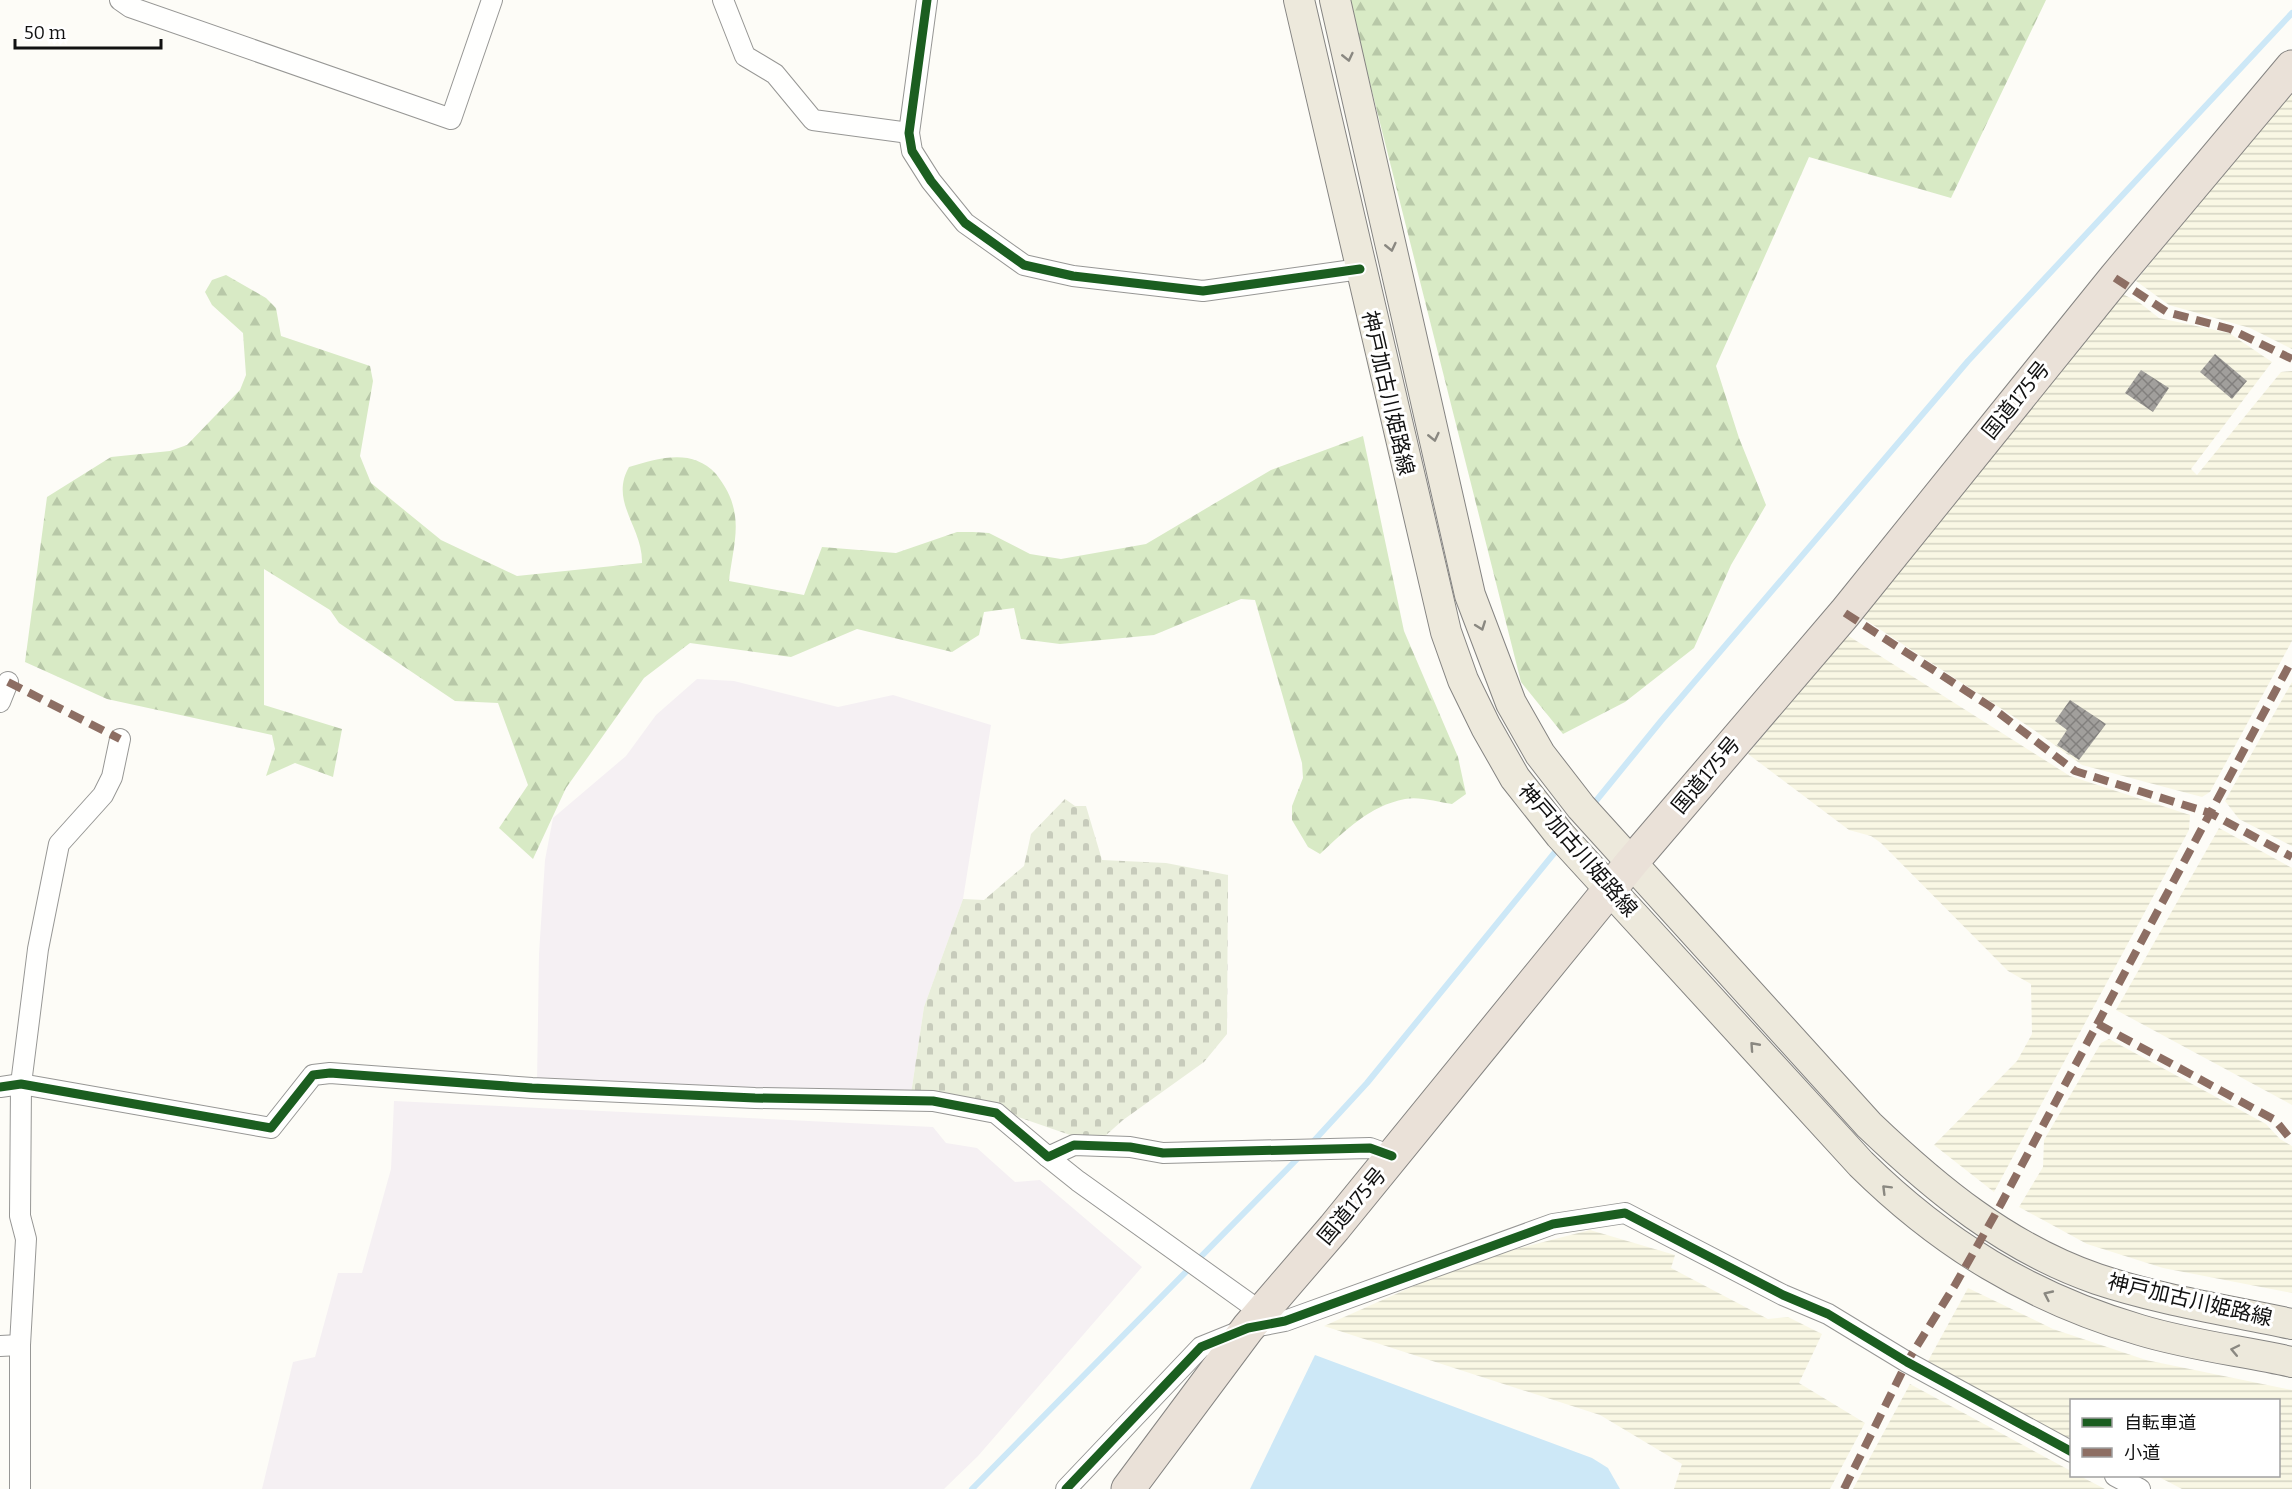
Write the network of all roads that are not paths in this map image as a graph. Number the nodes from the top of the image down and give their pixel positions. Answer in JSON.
{"nodes":[{"id":1,"x":120,"y":0,"type":"edge"},
{"id":2,"x":492,"y":0,"type":"edge"},
{"id":3,"x":723,"y":0,"type":"edge"},
{"id":4,"x":927,"y":0,"type":"edge"},
{"id":5,"x":1299,"y":0,"type":"edge"},
{"id":6,"x":1335,"y":0,"type":"edge"},
{"id":7,"x":2292,"y":67,"type":"edge"},
{"id":8,"x":909,"y":133,"type":"junction"},
{"id":9,"x":1360,"y":268,"type":"junction"},
{"id":10,"x":8,"y":682,"type":"dead end"},
{"id":11,"x":0,"y":702,"type":"edge"},
{"id":12,"x":120,"y":739,"type":"dead end"},
{"id":13,"x":1632,"y":862,"type":"junction"},
{"id":14,"x":1611,"y":888,"type":"junction"},
{"id":15,"x":21,"y":1084,"type":"junction"},
{"id":16,"x":0,"y":1087,"type":"edge"},
{"id":17,"x":1392,"y":1156,"type":"junction"},
{"id":18,"x":1048,"y":1157,"type":"junction"},
{"id":19,"x":1254,"y":1320,"type":"junction"},
{"id":20,"x":2292,"y":1324,"type":"edge"},
{"id":21,"x":20,"y":1345,"type":"junction"},
{"id":22,"x":0,"y":1346,"type":"edge"},
{"id":23,"x":2292,"y":1362,"type":"edge"},
{"id":24,"x":2070,"y":1451,"type":"edge"},
{"id":25,"x":2117,"y":1477,"type":"edge"},
{"id":26,"x":20,"y":1489,"type":"edge"},
{"id":27,"x":1066,"y":1489,"type":"edge"},
{"id":28,"x":1128,"y":1489,"type":"edge"},
{"id":29,"x":2140,"y":1489,"type":"edge"}],
"edges":[{"from":1,"to":2,"type":"street"},
{"from":3,"to":8,"type":"street"},
{"from":4,"to":8,"type":"street"},
{"from":5,"to":9,"type":"main road","name":"神戸加古川姫路線"},
{"from":6,"to":13,"type":"main road","name":"神戸加古川姫路線","one_way":true},
{"from":7,"to":13,"type":"highway","name":"国道175号"},
{"from":8,"to":9,"type":"street"},
{"from":9,"to":14,"type":"main road","name":"神戸加古川姫路線"},
{"from":10,"to":11,"type":"street"},
{"from":12,"to":15,"type":"street"},
{"from":13,"to":14,"type":"highway","name":"国道175号"},
{"from":13,"to":20,"type":"main road","name":"神戸加古川姫路線"},
{"from":14,"to":17,"type":"highway","name":"国道175号"},
{"from":23,"to":14,"type":"main road","name":"神戸加古川姫路線","one_way":true},
{"from":15,"to":16,"type":"street"},
{"from":15,"to":18,"type":"street"},
{"from":15,"to":21,"type":"street"},
{"from":17,"to":18,"type":"street"},
{"from":17,"to":19,"type":"highway","name":"国道175号"},
{"from":18,"to":19,"type":"street"},
{"from":19,"to":24,"type":"street"},
{"from":19,"to":27,"type":"street"},
{"from":19,"to":28,"type":"highway","name":"国道175号"},
{"from":21,"to":22,"type":"street"},
{"from":21,"to":26,"type":"street"},
{"from":25,"to":29,"type":"street"}]}
